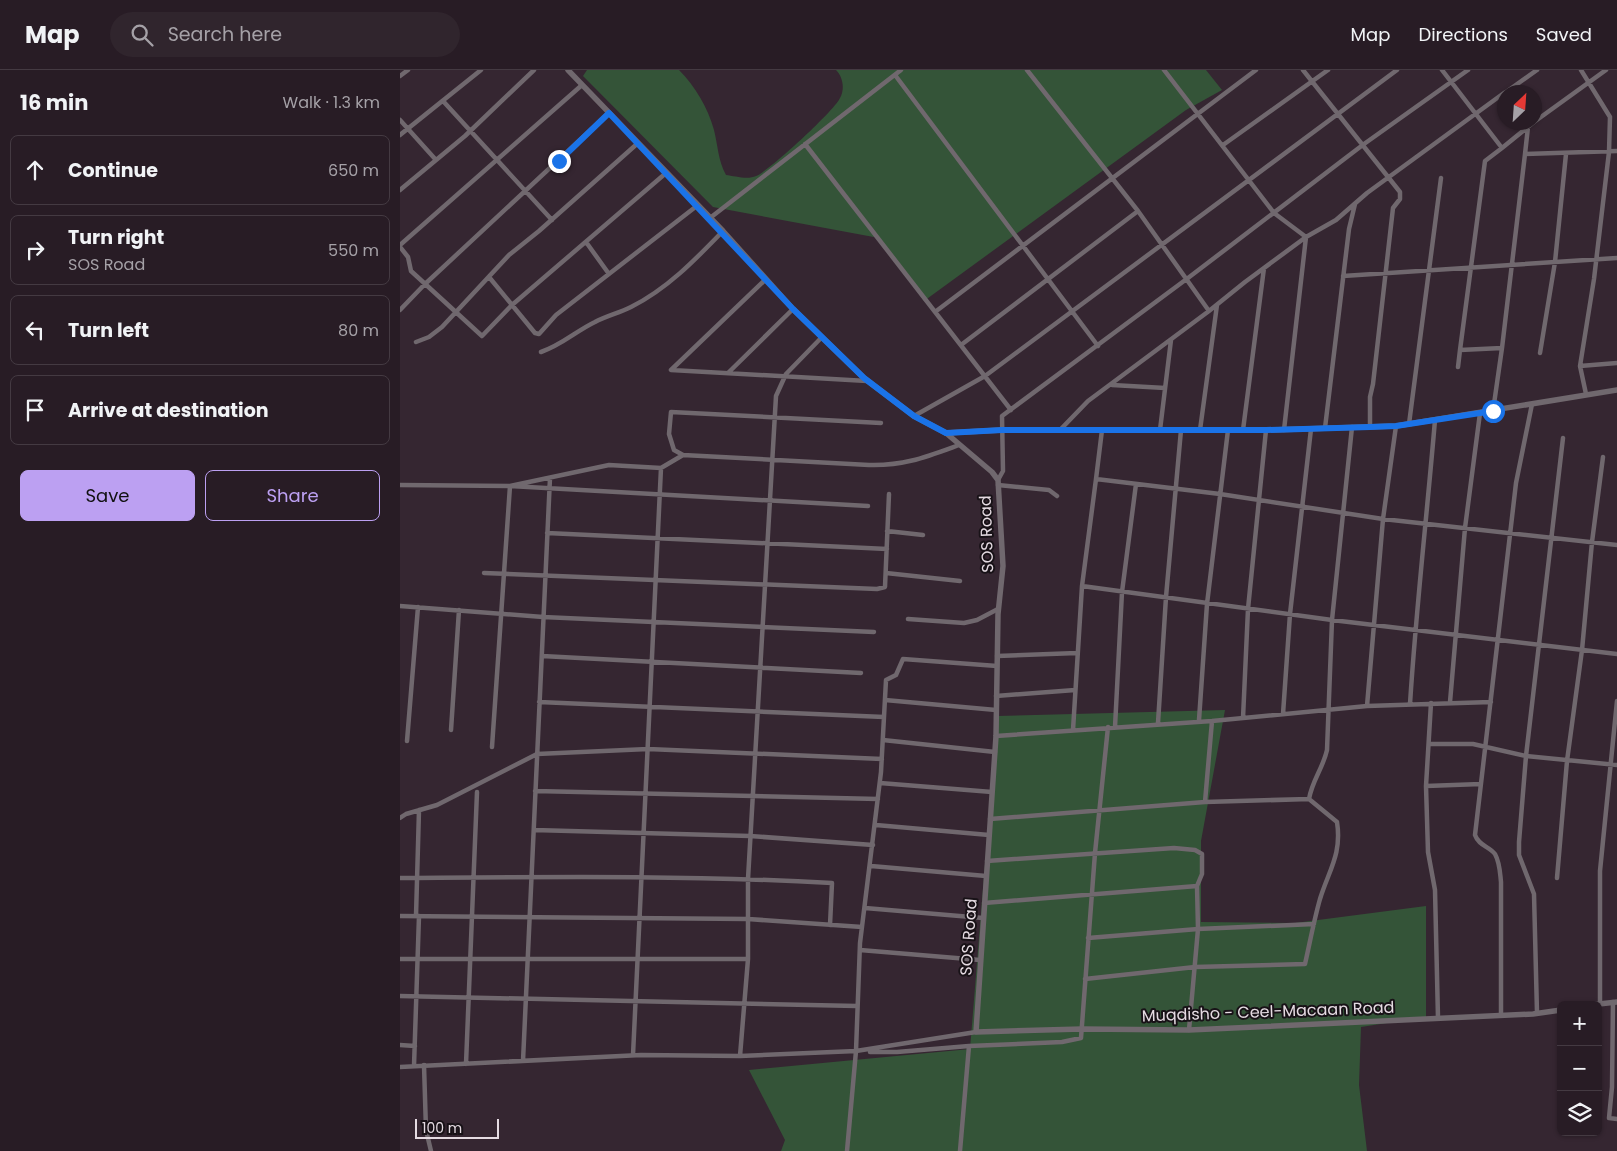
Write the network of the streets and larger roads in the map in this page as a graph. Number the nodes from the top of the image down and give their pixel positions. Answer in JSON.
{"nodes":[{"id":1,"x":408,"y":70,"type":"edge"},
{"id":2,"x":482,"y":70,"type":"edge"},
{"id":3,"x":534,"y":70,"type":"edge"},
{"id":4,"x":568,"y":70,"type":"edge"},
{"id":5,"x":901,"y":70,"type":"edge"},
{"id":6,"x":1027,"y":70,"type":"edge"},
{"id":7,"x":1164,"y":70,"type":"edge"},
{"id":8,"x":1256,"y":70,"type":"edge"},
{"id":9,"x":1303,"y":70,"type":"edge"},
{"id":10,"x":1328,"y":70,"type":"edge"},
{"id":11,"x":1397,"y":70,"type":"edge"},
{"id":12,"x":1442,"y":70,"type":"edge"},
{"id":13,"x":1468,"y":70,"type":"edge"},
{"id":14,"x":1537,"y":70,"type":"edge"},
{"id":15,"x":1581,"y":70,"type":"edge"},
{"id":16,"x":1606,"y":70,"type":"edge"},
{"id":17,"x":895,"y":74,"type":"junction"},
{"id":18,"x":400,"y":76,"type":"edge"},
{"id":19,"x":1589,"y":80,"type":"junction"},
{"id":20,"x":1312,"y":82,"type":"junction"},
{"id":21,"x":1451,"y":82,"type":"junction"},
{"id":22,"x":582,"y":85,"type":"junction"},
{"id":23,"x":1516,"y":85,"type":"edge"},
{"id":24,"x":1497,"y":99,"type":"edge"},
{"id":25,"x":444,"y":101,"type":"junction"},
{"id":26,"x":609,"y":113,"type":"junction"},
{"id":27,"x":1199,"y":114,"type":"junction"},
{"id":28,"x":1337,"y":114,"type":"junction"},
{"id":29,"x":1476,"y":114,"type":"junction"},
{"id":30,"x":1542,"y":116,"type":"edge"},
{"id":31,"x":400,"y":120,"type":"edge"},
{"id":32,"x":409,"y":128,"type":"junction"},
{"id":33,"x":1524,"y":130,"type":"edge"},
{"id":34,"x":1528,"y":130,"type":"edge"},
{"id":35,"x":471,"y":131,"type":"junction"},
{"id":36,"x":400,"y":135,"type":"edge"},
{"id":37,"x":638,"y":143,"type":"junction"},
{"id":38,"x":805,"y":144,"type":"junction"},
{"id":39,"x":1223,"y":145,"type":"junction"},
{"id":40,"x":1361,"y":146,"type":"junction"},
{"id":41,"x":1502,"y":148,"type":"junction"},
{"id":42,"x":1617,"y":151,"type":"edge"},
{"id":43,"x":1609,"y":152,"type":"junction"},
{"id":44,"x":1525,"y":154,"type":"junction"},
{"id":45,"x":1566,"y":154,"type":"junction"},
{"id":46,"x":436,"y":160,"type":"junction"},
{"id":47,"x":498,"y":160,"type":"junction"},
{"id":48,"x":666,"y":173,"type":"junction"},
{"id":49,"x":1387,"y":178,"type":"junction"},
{"id":50,"x":1441,"y":178,"type":"dead end"},
{"id":51,"x":1113,"y":179,"type":"junction"},
{"id":52,"x":1249,"y":179,"type":"junction"},
{"id":53,"x":400,"y":190,"type":"edge"},
{"id":54,"x":526,"y":191,"type":"junction"},
{"id":55,"x":1355,"y":203,"type":"junction"},
{"id":56,"x":698,"y":205,"type":"junction"},
{"id":57,"x":1138,"y":210,"type":"junction"},
{"id":58,"x":1274,"y":213,"type":"junction"},
{"id":59,"x":710,"y":218,"type":"junction"},
{"id":60,"x":552,"y":220,"type":"junction"},
{"id":61,"x":723,"y":231,"type":"junction"},
{"id":62,"x":1306,"y":237,"type":"junction"},
{"id":63,"x":586,"y":242,"type":"junction"},
{"id":64,"x":1162,"y":243,"type":"junction"},
{"id":65,"x":400,"y":246,"type":"edge"},
{"id":66,"x":1023,"y":246,"type":"junction"},
{"id":67,"x":1617,"y":258,"type":"edge"},
{"id":68,"x":1596,"y":259,"type":"junction"},
{"id":69,"x":1555,"y":262,"type":"junction"},
{"id":70,"x":1512,"y":266,"type":"junction"},
{"id":71,"x":1264,"y":268,"type":"junction"},
{"id":72,"x":1469,"y":268,"type":"junction"},
{"id":73,"x":1429,"y":270,"type":"junction"},
{"id":74,"x":609,"y":274,"type":"junction"},
{"id":75,"x":1384,"y":274,"type":"junction"},
{"id":76,"x":1344,"y":276,"type":"junction"},
{"id":77,"x":489,"y":277,"type":"junction"},
{"id":78,"x":1188,"y":278,"type":"junction"},
{"id":79,"x":1048,"y":279,"type":"junction"},
{"id":80,"x":765,"y":280,"type":"junction"},
{"id":81,"x":424,"y":285,"type":"junction"},
{"id":82,"x":512,"y":305,"type":"junction"},
{"id":83,"x":1217,"y":305,"type":"junction"},
{"id":84,"x":793,"y":309,"type":"junction"},
{"id":85,"x":400,"y":310,"type":"edge"},
{"id":86,"x":935,"y":312,"type":"junction"},
{"id":87,"x":1073,"y":312,"type":"junction"},
{"id":88,"x":1210,"y":312,"type":"junction"},
{"id":89,"x":456,"y":313,"type":"junction"},
{"id":90,"x":822,"y":338,"type":"junction"},
{"id":91,"x":1171,"y":340,"type":"junction"},
{"id":92,"x":416,"y":342,"type":"dead end"},
{"id":93,"x":961,"y":345,"type":"junction"},
{"id":94,"x":1098,"y":346,"type":"junction"},
{"id":95,"x":1502,"y":348,"type":"junction"},
{"id":96,"x":1460,"y":350,"type":"junction"},
{"id":97,"x":541,"y":352,"type":"dead end"},
{"id":98,"x":1540,"y":354,"type":"dead end"},
{"id":99,"x":1617,"y":363,"type":"edge"},
{"id":100,"x":1580,"y":366,"type":"junction"},
{"id":101,"x":1458,"y":367,"type":"dead end"},
{"id":102,"x":728,"y":373,"type":"junction"},
{"id":103,"x":785,"y":376,"type":"junction"},
{"id":104,"x":985,"y":376,"type":"junction"},
{"id":105,"x":867,"y":381,"type":"junction"},
{"id":106,"x":1111,"y":384,"type":"junction"},
{"id":107,"x":1165,"y":388,"type":"junction"},
{"id":108,"x":1617,"y":390,"type":"edge"},
{"id":109,"x":1586,"y":394,"type":"junction"},
{"id":110,"x":1532,"y":404,"type":"junction"},
{"id":111,"x":1010,"y":410,"type":"junction"},
{"id":112,"x":1493,"y":411,"type":"junction"},
{"id":113,"x":1480,"y":413,"type":"junction"},
{"id":114,"x":914,"y":416,"type":"junction"},
{"id":115,"x":774,"y":418,"type":"junction"},
{"id":116,"x":1435,"y":420,"type":"junction"},
{"id":117,"x":881,"y":422,"type":"dead end"},
{"id":118,"x":1409,"y":424,"type":"junction"},
{"id":119,"x":1396,"y":426,"type":"junction"},
{"id":120,"x":1370,"y":427,"type":"junction"},
{"id":121,"x":1325,"y":428,"type":"junction"},
{"id":122,"x":1352,"y":428,"type":"junction"},
{"id":123,"x":1311,"y":429,"type":"junction"},
{"id":124,"x":1002,"y":430,"type":"junction"},
{"id":125,"x":1060,"y":430,"type":"junction"},
{"id":126,"x":1102,"y":430,"type":"junction"},
{"id":127,"x":1160,"y":430,"type":"junction"},
{"id":128,"x":1181,"y":430,"type":"junction"},
{"id":129,"x":1200,"y":430,"type":"junction"},
{"id":130,"x":1228,"y":430,"type":"junction"},
{"id":131,"x":1243,"y":430,"type":"junction"},
{"id":132,"x":1266,"y":430,"type":"junction"},
{"id":133,"x":1284,"y":430,"type":"junction"},
{"id":134,"x":946,"y":433,"type":"junction"},
{"id":135,"x":1563,"y":438,"type":"dead end"},
{"id":136,"x":959,"y":445,"type":"junction"},
{"id":137,"x":683,"y":455,"type":"junction"},
{"id":138,"x":1602,"y":457,"type":"dead end"},
{"id":139,"x":771,"y":460,"type":"junction"},
{"id":140,"x":661,"y":468,"type":"junction"},
{"id":141,"x":550,"y":478,"type":"junction"},
{"id":142,"x":1096,"y":479,"type":"junction"},
{"id":143,"x":998,"y":482,"type":"junction"},
{"id":144,"x":1136,"y":484,"type":"junction"},
{"id":145,"x":400,"y":485,"type":"edge"},
{"id":146,"x":510,"y":486,"type":"junction"},
{"id":147,"x":549,"y":489,"type":"junction"},
{"id":148,"x":1176,"y":489,"type":"junction"},
{"id":149,"x":889,"y":494,"type":"dead end"},
{"id":150,"x":1220,"y":494,"type":"junction"},
{"id":151,"x":660,"y":496,"type":"junction"},
{"id":152,"x":1057,"y":496,"type":"dead end"},
{"id":153,"x":769,"y":501,"type":"junction"},
{"id":154,"x":1261,"y":501,"type":"junction"},
{"id":155,"x":868,"y":506,"type":"dead end"},
{"id":156,"x":1302,"y":507,"type":"junction"},
{"id":157,"x":1343,"y":512,"type":"junction"},
{"id":158,"x":1383,"y":519,"type":"junction"},
{"id":159,"x":1427,"y":523,"type":"junction"},
{"id":160,"x":1465,"y":528,"type":"junction"},
{"id":161,"x":887,"y":531,"type":"junction"},
{"id":162,"x":547,"y":533,"type":"junction"},
{"id":163,"x":1509,"y":533,"type":"junction"},
{"id":164,"x":922,"y":535,"type":"dead end"},
{"id":165,"x":1551,"y":537,"type":"junction"},
{"id":166,"x":658,"y":538,"type":"junction"},
{"id":167,"x":1592,"y":542,"type":"junction"},
{"id":168,"x":767,"y":543,"type":"junction"},
{"id":169,"x":1617,"y":545,"type":"edge"},
{"id":170,"x":887,"y":549,"type":"junction"},
{"id":171,"x":484,"y":573,"type":"dead end"},
{"id":172,"x":886,"y":573,"type":"junction"},
{"id":173,"x":504,"y":574,"type":"junction"},
{"id":174,"x":545,"y":575,"type":"junction"},
{"id":175,"x":656,"y":580,"type":"junction"},
{"id":176,"x":960,"y":581,"type":"dead end"},
{"id":177,"x":765,"y":584,"type":"junction"},
{"id":178,"x":1082,"y":586,"type":"junction"},
{"id":179,"x":1122,"y":592,"type":"junction"},
{"id":180,"x":1166,"y":597,"type":"junction"},
{"id":181,"x":1207,"y":604,"type":"junction"},
{"id":182,"x":400,"y":606,"type":"edge"},
{"id":183,"x":418,"y":607,"type":"junction"},
{"id":184,"x":998,"y":609,"type":"junction"},
{"id":185,"x":1248,"y":609,"type":"junction"},
{"id":186,"x":459,"y":610,"type":"junction"},
{"id":187,"x":501,"y":614,"type":"junction"},
{"id":188,"x":1290,"y":614,"type":"junction"},
{"id":189,"x":543,"y":617,"type":"junction"},
{"id":190,"x":908,"y":619,"type":"dead end"},
{"id":191,"x":654,"y":620,"type":"junction"},
{"id":192,"x":1332,"y":620,"type":"junction"},
{"id":193,"x":1373,"y":625,"type":"junction"},
{"id":194,"x":762,"y":626,"type":"junction"},
{"id":195,"x":1414,"y":630,"type":"junction"},
{"id":196,"x":874,"y":632,"type":"dead end"},
{"id":197,"x":1456,"y":635,"type":"junction"},
{"id":198,"x":1498,"y":640,"type":"junction"},
{"id":199,"x":1539,"y":644,"type":"junction"},
{"id":200,"x":1582,"y":650,"type":"junction"},
{"id":201,"x":1077,"y":653,"type":"junction"},
{"id":202,"x":1617,"y":654,"type":"edge"},
{"id":203,"x":542,"y":656,"type":"junction"},
{"id":204,"x":997,"y":656,"type":"junction"},
{"id":205,"x":997,"y":666,"type":"junction"},
{"id":206,"x":861,"y":673,"type":"dead end"},
{"id":207,"x":1075,"y":690,"type":"junction"},
{"id":208,"x":996,"y":696,"type":"junction"},
{"id":209,"x":885,"y":700,"type":"junction"},
{"id":210,"x":1617,"y":701,"type":"edge"},
{"id":211,"x":540,"y":702,"type":"junction"},
{"id":212,"x":1450,"y":702,"type":"junction"},
{"id":213,"x":1491,"y":702,"type":"junction"},
{"id":214,"x":1431,"y":703,"type":"junction"},
{"id":215,"x":1410,"y":704,"type":"junction"},
{"id":216,"x":650,"y":706,"type":"junction"},
{"id":217,"x":1367,"y":706,"type":"junction"},
{"id":218,"x":1328,"y":709,"type":"junction"},
{"id":219,"x":758,"y":710,"type":"junction"},
{"id":220,"x":996,"y":710,"type":"junction"},
{"id":221,"x":1283,"y":714,"type":"junction"},
{"id":222,"x":884,"y":717,"type":"junction"},
{"id":223,"x":1242,"y":718,"type":"junction"},
{"id":224,"x":1199,"y":720,"type":"junction"},
{"id":225,"x":1212,"y":721,"type":"junction"},
{"id":226,"x":1158,"y":723,"type":"junction"},
{"id":227,"x":1108,"y":727,"type":"junction"},
{"id":228,"x":1115,"y":727,"type":"junction"},
{"id":229,"x":451,"y":730,"type":"dead end"},
{"id":230,"x":1073,"y":730,"type":"junction"},
{"id":231,"x":996,"y":736,"type":"junction"},
{"id":232,"x":883,"y":740,"type":"junction"},
{"id":233,"x":407,"y":741,"type":"dead end"},
{"id":234,"x":1430,"y":744,"type":"junction"},
{"id":235,"x":492,"y":747,"type":"dead end"},
{"id":236,"x":1485,"y":748,"type":"junction"},
{"id":237,"x":648,"y":749,"type":"junction"},
{"id":238,"x":755,"y":752,"type":"junction"},
{"id":239,"x":995,"y":752,"type":"junction"},
{"id":240,"x":537,"y":754,"type":"junction"},
{"id":241,"x":1526,"y":756,"type":"junction"},
{"id":242,"x":882,"y":759,"type":"junction"},
{"id":243,"x":1568,"y":761,"type":"junction"},
{"id":244,"x":1610,"y":765,"type":"junction"},
{"id":245,"x":1617,"y":765,"type":"edge"},
{"id":246,"x":880,"y":783,"type":"junction"},
{"id":247,"x":1481,"y":784,"type":"junction"},
{"id":248,"x":1426,"y":786,"type":"junction"},
{"id":249,"x":535,"y":791,"type":"junction"},
{"id":250,"x":477,"y":792,"type":"dead end"},
{"id":251,"x":992,"y":792,"type":"junction"},
{"id":252,"x":645,"y":794,"type":"junction"},
{"id":253,"x":753,"y":796,"type":"junction"},
{"id":254,"x":1309,"y":798,"type":"junction"},
{"id":255,"x":878,"y":799,"type":"junction"},
{"id":256,"x":1205,"y":802,"type":"junction"},
{"id":257,"x":419,"y":810,"type":"junction"},
{"id":258,"x":1099,"y":812,"type":"junction"},
{"id":259,"x":400,"y":818,"type":"edge"},
{"id":260,"x":990,"y":819,"type":"junction"},
{"id":261,"x":876,"y":825,"type":"junction"},
{"id":262,"x":534,"y":830,"type":"junction"},
{"id":263,"x":644,"y":834,"type":"junction"},
{"id":264,"x":989,"y":835,"type":"junction"},
{"id":265,"x":750,"y":836,"type":"junction"},
{"id":266,"x":874,"y":845,"type":"junction"},
{"id":267,"x":1095,"y":853,"type":"junction"},
{"id":268,"x":987,"y":861,"type":"junction"},
{"id":269,"x":870,"y":866,"type":"junction"},
{"id":270,"x":532,"y":875,"type":"junction"},
{"id":271,"x":473,"y":876,"type":"junction"},
{"id":272,"x":986,"y":876,"type":"junction"},
{"id":273,"x":641,"y":877,"type":"junction"},
{"id":274,"x":400,"y":878,"type":"edge"},
{"id":275,"x":417,"y":878,"type":"junction"},
{"id":276,"x":1557,"y":878,"type":"dead end"},
{"id":277,"x":748,"y":879,"type":"junction"},
{"id":278,"x":1197,"y":886,"type":"junction"},
{"id":279,"x":1092,"y":895,"type":"junction"},
{"id":280,"x":984,"y":903,"type":"junction"},
{"id":281,"x":865,"y":908,"type":"junction"},
{"id":282,"x":400,"y":916,"type":"edge"},
{"id":283,"x":418,"y":916,"type":"junction"},
{"id":284,"x":472,"y":917,"type":"junction"},
{"id":285,"x":530,"y":917,"type":"junction"},
{"id":286,"x":640,"y":918,"type":"junction"},
{"id":287,"x":983,"y":918,"type":"junction"},
{"id":288,"x":748,"y":919,"type":"junction"},
{"id":289,"x":1314,"y":924,"type":"junction"},
{"id":290,"x":830,"y":925,"type":"junction"},
{"id":291,"x":862,"y":927,"type":"junction"},
{"id":292,"x":1198,"y":929,"type":"junction"},
{"id":293,"x":1088,"y":938,"type":"junction"},
{"id":294,"x":860,"y":950,"type":"junction"},
{"id":295,"x":400,"y":959,"type":"edge"},
{"id":296,"x":470,"y":959,"type":"junction"},
{"id":297,"x":528,"y":959,"type":"junction"},
{"id":298,"x":638,"y":959,"type":"junction"},
{"id":299,"x":748,"y":959,"type":"junction"},
{"id":300,"x":418,"y":960,"type":"junction"},
{"id":301,"x":980,"y":960,"type":"junction"},
{"id":302,"x":1195,"y":968,"type":"junction"},
{"id":303,"x":1084,"y":979,"type":"junction"},
{"id":304,"x":400,"y":996,"type":"edge"},
{"id":305,"x":416,"y":996,"type":"junction"},
{"id":306,"x":469,"y":998,"type":"junction"},
{"id":307,"x":526,"y":999,"type":"junction"},
{"id":308,"x":636,"y":1001,"type":"junction"},
{"id":309,"x":1600,"y":1001,"type":"edge"},
{"id":310,"x":1615,"y":1002,"type":"edge"},
{"id":311,"x":1602,"y":1003,"type":"edge"},
{"id":312,"x":745,"y":1004,"type":"junction"},
{"id":313,"x":857,"y":1006,"type":"junction"},
{"id":314,"x":1557,"y":1010,"type":"edge"},
{"id":315,"x":1537,"y":1013,"type":"junction"},
{"id":316,"x":1501,"y":1016,"type":"junction"},
{"id":317,"x":1438,"y":1018,"type":"junction"},
{"id":318,"x":1082,"y":1029,"type":"junction"},
{"id":319,"x":1189,"y":1030,"type":"junction"},
{"id":320,"x":976,"y":1032,"type":"junction"},
{"id":321,"x":400,"y":1045,"type":"edge"},
{"id":322,"x":414,"y":1046,"type":"junction"},
{"id":323,"x":969,"y":1046,"type":"junction"},
{"id":324,"x":856,"y":1051,"type":"junction"},
{"id":325,"x":633,"y":1055,"type":"junction"},
{"id":326,"x":740,"y":1056,"type":"junction"},
{"id":327,"x":523,"y":1061,"type":"junction"},
{"id":328,"x":466,"y":1064,"type":"junction"},
{"id":329,"x":424,"y":1065,"type":"junction"},
{"id":330,"x":414,"y":1066,"type":"junction"},
{"id":331,"x":400,"y":1067,"type":"edge"},
{"id":332,"x":1617,"y":1118,"type":"edge"},
{"id":333,"x":431,"y":1151,"type":"edge"},
{"id":334,"x":847,"y":1151,"type":"edge"},
{"id":335,"x":960,"y":1151,"type":"edge"}],
"edges":[{"from":1,"to":18,"type":"street"},
{"from":2,"to":25,"type":"street"},
{"from":3,"to":35,"type":"street"},
{"from":4,"to":22,"type":"street","name":"SOS Road"},
{"from":5,"to":17,"type":"street"},
{"from":6,"to":51,"type":"street"},
{"from":7,"to":27,"type":"street"},
{"from":8,"to":27,"type":"street"},
{"from":9,"to":20,"type":"street"},
{"from":10,"to":20,"type":"street"},
{"from":11,"to":28,"type":"street"},
{"from":12,"to":21,"type":"street"},
{"from":13,"to":21,"type":"street"},
{"from":14,"to":23,"type":"street"},
{"from":15,"to":19,"type":"street"},
{"from":16,"to":19,"type":"street"},
{"from":17,"to":38,"type":"street"},
{"from":17,"to":66,"type":"street"},
{"from":19,"to":30,"type":"street"},
{"from":19,"to":43,"type":"street"},
{"from":20,"to":28,"type":"street"},
{"from":20,"to":39,"type":"street"},
{"from":21,"to":29,"type":"street"},
{"from":21,"to":40,"type":"street"},
{"from":22,"to":26,"type":"street","name":"SOS Road"},
{"from":22,"to":47,"type":"street"},
{"from":24,"to":29,"type":"street"},
{"from":25,"to":32,"type":"street"},
{"from":25,"to":35,"type":"street"},
{"from":26,"to":37,"type":"street","name":"SOS Road"},
{"from":26,"to":54,"type":"street"},
{"from":27,"to":39,"type":"street"},
{"from":27,"to":51,"type":"street"},
{"from":28,"to":40,"type":"street"},
{"from":28,"to":52,"type":"street"},
{"from":29,"to":41,"type":"street"},
{"from":29,"to":49,"type":"street"},
{"from":31,"to":32,"type":"street"},
{"from":32,"to":36,"type":"street"},
{"from":32,"to":46,"type":"street"},
{"from":33,"to":41,"type":"street"},
{"from":34,"to":44,"type":"street"},
{"from":35,"to":46,"type":"street"},
{"from":35,"to":47,"type":"street"},
{"from":37,"to":48,"type":"street","name":"SOS Road"},
{"from":37,"to":60,"type":"street"},
{"from":38,"to":59,"type":"street"},
{"from":38,"to":86,"type":"street"},
{"from":39,"to":52,"type":"street"},
{"from":40,"to":49,"type":"street"},
{"from":40,"to":58,"type":"street"},
{"from":41,"to":72,"type":"street"},
{"from":42,"to":43,"type":"street"},
{"from":43,"to":45,"type":"street"},
{"from":43,"to":68,"type":"street"},
{"from":44,"to":45,"type":"street"},
{"from":44,"to":70,"type":"street"},
{"from":45,"to":69,"type":"street"},
{"from":46,"to":53,"type":"street"},
{"from":47,"to":54,"type":"street"},
{"from":47,"to":65,"type":"street"},
{"from":48,"to":56,"type":"street","name":"SOS Road"},
{"from":48,"to":63,"type":"street"},
{"from":49,"to":55,"type":"street"},
{"from":49,"to":75,"type":"street"},
{"from":50,"to":73,"type":"street"},
{"from":51,"to":57,"type":"street"},
{"from":51,"to":66,"type":"street"},
{"from":52,"to":58,"type":"street"},
{"from":52,"to":64,"type":"street"},
{"from":54,"to":60,"type":"street"},
{"from":54,"to":81,"type":"street"},
{"from":55,"to":62,"type":"street"},
{"from":55,"to":76,"type":"street"},
{"from":56,"to":59,"type":"street","name":"SOS Road"},
{"from":56,"to":74,"type":"street"},
{"from":57,"to":64,"type":"street"},
{"from":57,"to":79,"type":"street"},
{"from":58,"to":62,"type":"street"},
{"from":58,"to":78,"type":"street"},
{"from":59,"to":61,"type":"street","name":"SOS Road"},
{"from":60,"to":77,"type":"street"},
{"from":61,"to":80,"type":"street","name":"SOS Road"},
{"from":61,"to":97,"type":"street"},
{"from":62,"to":71,"type":"street"},
{"from":62,"to":133,"type":"street"},
{"from":63,"to":74,"type":"street"},
{"from":63,"to":82,"type":"street"},
{"from":64,"to":78,"type":"street"},
{"from":64,"to":87,"type":"street"},
{"from":65,"to":81,"type":"street"},
{"from":66,"to":79,"type":"street"},
{"from":66,"to":86,"type":"street"},
{"from":67,"to":68,"type":"street"},
{"from":68,"to":69,"type":"street"},
{"from":68,"to":100,"type":"street"},
{"from":69,"to":70,"type":"street"},
{"from":69,"to":98,"type":"street"},
{"from":70,"to":72,"type":"street"},
{"from":70,"to":95,"type":"street"},
{"from":71,"to":83,"type":"street"},
{"from":71,"to":131,"type":"street"},
{"from":72,"to":73,"type":"street"},
{"from":72,"to":96,"type":"street"},
{"from":73,"to":75,"type":"street"},
{"from":73,"to":118,"type":"street"},
{"from":74,"to":82,"type":"street"},
{"from":75,"to":76,"type":"street"},
{"from":75,"to":120,"type":"street"},
{"from":76,"to":121,"type":"street"},
{"from":77,"to":82,"type":"street"},
{"from":77,"to":89,"type":"street"},
{"from":78,"to":88,"type":"street"},
{"from":78,"to":94,"type":"street"},
{"from":79,"to":87,"type":"street"},
{"from":79,"to":93,"type":"street"},
{"from":80,"to":84,"type":"street","name":"SOS Road"},
{"from":80,"to":102,"type":"street"},
{"from":81,"to":85,"type":"street"},
{"from":81,"to":89,"type":"street"},
{"from":82,"to":89,"type":"street"},
{"from":83,"to":88,"type":"street"},
{"from":83,"to":129,"type":"street"},
{"from":84,"to":90,"type":"street","name":"SOS Road"},
{"from":84,"to":102,"type":"street"},
{"from":86,"to":93,"type":"street"},
{"from":87,"to":94,"type":"street"},
{"from":87,"to":104,"type":"street"},
{"from":88,"to":91,"type":"street"},
{"from":89,"to":92,"type":"street"},
{"from":90,"to":103,"type":"street"},
{"from":90,"to":105,"type":"street","name":"SOS Road"},
{"from":91,"to":106,"type":"street"},
{"from":91,"to":107,"type":"street"},
{"from":93,"to":104,"type":"street"},
{"from":94,"to":111,"type":"street"},
{"from":95,"to":96,"type":"street"},
{"from":95,"to":112,"type":"street"},
{"from":96,"to":101,"type":"street"},
{"from":99,"to":100,"type":"street"},
{"from":100,"to":109,"type":"street"},
{"from":102,"to":103,"type":"street"},
{"from":103,"to":105,"type":"street"},
{"from":103,"to":115,"type":"street"},
{"from":104,"to":111,"type":"street"},
{"from":104,"to":114,"type":"street"},
{"from":105,"to":114,"type":"street","name":"SOS Road"},
{"from":106,"to":107,"type":"street"},
{"from":106,"to":125,"type":"street"},
{"from":107,"to":127,"type":"street"},
{"from":108,"to":109,"type":"street"},
{"from":109,"to":110,"type":"street"},
{"from":110,"to":112,"type":"street"},
{"from":110,"to":163,"type":"street"},
{"from":111,"to":124,"type":"street"},
{"from":112,"to":113,"type":"street"},
{"from":113,"to":116,"type":"street"},
{"from":113,"to":160,"type":"street"},
{"from":114,"to":134,"type":"street","name":"SOS Road"},
{"from":115,"to":117,"type":"street"},
{"from":115,"to":137,"type":"street"},
{"from":115,"to":139,"type":"street"},
{"from":116,"to":118,"type":"street"},
{"from":116,"to":159,"type":"street"},
{"from":118,"to":119,"type":"street"},
{"from":119,"to":120,"type":"street"},
{"from":119,"to":158,"type":"street"},
{"from":120,"to":122,"type":"street"},
{"from":121,"to":122,"type":"street"},
{"from":121,"to":123,"type":"street"},
{"from":122,"to":157,"type":"street"},
{"from":123,"to":133,"type":"street"},
{"from":123,"to":156,"type":"street"},
{"from":124,"to":125,"type":"street"},
{"from":124,"to":134,"type":"street"},
{"from":124,"to":143,"type":"street"},
{"from":125,"to":126,"type":"street"},
{"from":126,"to":127,"type":"street"},
{"from":126,"to":142,"type":"street"},
{"from":127,"to":128,"type":"street"},
{"from":128,"to":129,"type":"street"},
{"from":128,"to":148,"type":"street"},
{"from":129,"to":130,"type":"street"},
{"from":130,"to":131,"type":"street"},
{"from":130,"to":150,"type":"street"},
{"from":131,"to":132,"type":"street"},
{"from":132,"to":133,"type":"street"},
{"from":132,"to":154,"type":"street"},
{"from":134,"to":136,"type":"street","name":"SOS Road"},
{"from":135,"to":165,"type":"street"},
{"from":136,"to":139,"type":"street"},
{"from":136,"to":143,"type":"street","name":"SOS Road"},
{"from":137,"to":139,"type":"street"},
{"from":137,"to":140,"type":"street"},
{"from":138,"to":167,"type":"street"},
{"from":139,"to":153,"type":"street"},
{"from":140,"to":141,"type":"street"},
{"from":140,"to":151,"type":"street"},
{"from":141,"to":146,"type":"street"},
{"from":141,"to":147,"type":"street"},
{"from":142,"to":144,"type":"street"},
{"from":142,"to":178,"type":"street"},
{"from":143,"to":152,"type":"street"},
{"from":143,"to":184,"type":"street","name":"SOS Road"},
{"from":144,"to":148,"type":"street"},
{"from":144,"to":179,"type":"street"},
{"from":145,"to":146,"type":"street"},
{"from":146,"to":147,"type":"street"},
{"from":146,"to":173,"type":"street"},
{"from":147,"to":151,"type":"street"},
{"from":147,"to":162,"type":"street"},
{"from":148,"to":150,"type":"street"},
{"from":148,"to":180,"type":"street"},
{"from":149,"to":161,"type":"street"},
{"from":150,"to":154,"type":"street"},
{"from":150,"to":181,"type":"street"},
{"from":151,"to":153,"type":"street"},
{"from":151,"to":166,"type":"street"},
{"from":153,"to":155,"type":"street"},
{"from":153,"to":168,"type":"street"},
{"from":154,"to":156,"type":"street"},
{"from":154,"to":185,"type":"street"},
{"from":156,"to":157,"type":"street"},
{"from":156,"to":188,"type":"street"},
{"from":157,"to":158,"type":"street"},
{"from":157,"to":192,"type":"street"},
{"from":158,"to":159,"type":"street"},
{"from":158,"to":193,"type":"street"},
{"from":159,"to":160,"type":"street"},
{"from":159,"to":195,"type":"street"},
{"from":160,"to":163,"type":"street"},
{"from":160,"to":197,"type":"street"},
{"from":161,"to":164,"type":"street"},
{"from":161,"to":170,"type":"street"},
{"from":162,"to":166,"type":"street"},
{"from":162,"to":174,"type":"street"},
{"from":163,"to":165,"type":"street"},
{"from":163,"to":198,"type":"street"},
{"from":165,"to":167,"type":"street"},
{"from":165,"to":199,"type":"street"},
{"from":166,"to":168,"type":"street"},
{"from":166,"to":175,"type":"street"},
{"from":167,"to":169,"type":"street"},
{"from":167,"to":200,"type":"street"},
{"from":168,"to":170,"type":"street"},
{"from":168,"to":177,"type":"street"},
{"from":170,"to":172,"type":"street"},
{"from":171,"to":173,"type":"street"},
{"from":172,"to":176,"type":"street"},
{"from":172,"to":177,"type":"street"},
{"from":173,"to":174,"type":"street"},
{"from":173,"to":187,"type":"street"},
{"from":174,"to":175,"type":"street"},
{"from":174,"to":189,"type":"street"},
{"from":175,"to":177,"type":"street"},
{"from":175,"to":191,"type":"street"},
{"from":177,"to":194,"type":"street"},
{"from":178,"to":179,"type":"street"},
{"from":178,"to":201,"type":"street"},
{"from":179,"to":180,"type":"street"},
{"from":179,"to":228,"type":"street"},
{"from":180,"to":181,"type":"street"},
{"from":180,"to":226,"type":"street"},
{"from":181,"to":185,"type":"street"},
{"from":181,"to":224,"type":"street"},
{"from":182,"to":183,"type":"street"},
{"from":183,"to":186,"type":"street"},
{"from":183,"to":233,"type":"street"},
{"from":184,"to":190,"type":"street"},
{"from":184,"to":204,"type":"street","name":"SOS Road"},
{"from":185,"to":188,"type":"street"},
{"from":185,"to":223,"type":"street"},
{"from":186,"to":187,"type":"street"},
{"from":186,"to":229,"type":"street"},
{"from":187,"to":189,"type":"street"},
{"from":187,"to":235,"type":"street"},
{"from":188,"to":192,"type":"street"},
{"from":188,"to":221,"type":"street"},
{"from":189,"to":191,"type":"street"},
{"from":189,"to":203,"type":"street"},
{"from":191,"to":194,"type":"street"},
{"from":191,"to":216,"type":"street"},
{"from":192,"to":193,"type":"street"},
{"from":192,"to":218,"type":"street"},
{"from":193,"to":195,"type":"street"},
{"from":193,"to":217,"type":"street"},
{"from":194,"to":196,"type":"street"},
{"from":194,"to":219,"type":"street"},
{"from":195,"to":197,"type":"street"},
{"from":195,"to":215,"type":"street"},
{"from":197,"to":198,"type":"street"},
{"from":197,"to":212,"type":"street"},
{"from":198,"to":199,"type":"street"},
{"from":198,"to":213,"type":"street"},
{"from":199,"to":200,"type":"street"},
{"from":199,"to":241,"type":"street"},
{"from":200,"to":202,"type":"street"},
{"from":200,"to":243,"type":"street"},
{"from":201,"to":204,"type":"street"},
{"from":201,"to":207,"type":"street"},
{"from":203,"to":206,"type":"street"},
{"from":203,"to":211,"type":"street"},
{"from":204,"to":205,"type":"street","name":"SOS Road"},
{"from":205,"to":208,"type":"street","name":"SOS Road"},
{"from":205,"to":209,"type":"street"},
{"from":207,"to":208,"type":"street"},
{"from":207,"to":230,"type":"street"},
{"from":208,"to":220,"type":"street","name":"SOS Road"},
{"from":209,"to":220,"type":"street"},
{"from":209,"to":222,"type":"street"},
{"from":210,"to":244,"type":"street"},
{"from":211,"to":216,"type":"street"},
{"from":211,"to":240,"type":"street"},
{"from":212,"to":213,"type":"street"},
{"from":212,"to":214,"type":"street"},
{"from":213,"to":236,"type":"street"},
{"from":214,"to":215,"type":"street"},
{"from":214,"to":234,"type":"street"},
{"from":215,"to":217,"type":"street"},
{"from":216,"to":219,"type":"street"},
{"from":216,"to":237,"type":"street"},
{"from":217,"to":218,"type":"street"},
{"from":218,"to":221,"type":"street"},
{"from":218,"to":254,"type":"street"},
{"from":219,"to":222,"type":"street"},
{"from":219,"to":238,"type":"street"},
{"from":220,"to":231,"type":"street","name":"SOS Road"},
{"from":221,"to":223,"type":"street"},
{"from":222,"to":232,"type":"street"},
{"from":223,"to":225,"type":"street"},
{"from":224,"to":225,"type":"street"},
{"from":224,"to":226,"type":"street"},
{"from":225,"to":256,"type":"street"},
{"from":226,"to":228,"type":"street"},
{"from":227,"to":228,"type":"street"},
{"from":227,"to":230,"type":"street"},
{"from":227,"to":258,"type":"street"},
{"from":230,"to":231,"type":"street"},
{"from":231,"to":239,"type":"street","name":"SOS Road"},
{"from":232,"to":239,"type":"street"},
{"from":232,"to":242,"type":"street"},
{"from":234,"to":236,"type":"street"},
{"from":234,"to":248,"type":"street"},
{"from":236,"to":241,"type":"street"},
{"from":236,"to":247,"type":"street"},
{"from":237,"to":238,"type":"street"},
{"from":237,"to":240,"type":"street"},
{"from":237,"to":252,"type":"street"},
{"from":238,"to":242,"type":"street"},
{"from":238,"to":253,"type":"street"},
{"from":239,"to":251,"type":"street","name":"SOS Road"},
{"from":240,"to":249,"type":"street"},
{"from":240,"to":257,"type":"street"},
{"from":241,"to":243,"type":"street"},
{"from":241,"to":315,"type":"street"},
{"from":242,"to":246,"type":"street"},
{"from":243,"to":244,"type":"street"},
{"from":243,"to":276,"type":"street"},
{"from":244,"to":245,"type":"street"},
{"from":244,"to":309,"type":"street"},
{"from":246,"to":251,"type":"street"},
{"from":246,"to":255,"type":"street"},
{"from":247,"to":248,"type":"street"},
{"from":247,"to":316,"type":"street"},
{"from":248,"to":317,"type":"street"},
{"from":249,"to":252,"type":"street"},
{"from":249,"to":262,"type":"street"},
{"from":250,"to":271,"type":"street"},
{"from":251,"to":260,"type":"street","name":"SOS Road"},
{"from":252,"to":253,"type":"street"},
{"from":252,"to":263,"type":"street"},
{"from":253,"to":255,"type":"street"},
{"from":253,"to":265,"type":"street"},
{"from":254,"to":256,"type":"street"},
{"from":254,"to":289,"type":"street"},
{"from":255,"to":261,"type":"street"},
{"from":256,"to":258,"type":"street"},
{"from":257,"to":259,"type":"street"},
{"from":257,"to":275,"type":"street"},
{"from":258,"to":260,"type":"street"},
{"from":258,"to":267,"type":"street"},
{"from":260,"to":264,"type":"street","name":"SOS Road"},
{"from":261,"to":264,"type":"street"},
{"from":261,"to":266,"type":"street"},
{"from":262,"to":263,"type":"street"},
{"from":262,"to":270,"type":"street"},
{"from":263,"to":265,"type":"street"},
{"from":263,"to":273,"type":"street"},
{"from":264,"to":268,"type":"street","name":"SOS Road"},
{"from":265,"to":266,"type":"street"},
{"from":265,"to":277,"type":"street"},
{"from":266,"to":269,"type":"street"},
{"from":267,"to":268,"type":"street"},
{"from":267,"to":278,"type":"street"},
{"from":267,"to":279,"type":"street"},
{"from":268,"to":272,"type":"street","name":"SOS Road"},
{"from":269,"to":272,"type":"street"},
{"from":269,"to":281,"type":"street"},
{"from":270,"to":271,"type":"street"},
{"from":270,"to":273,"type":"street"},
{"from":270,"to":285,"type":"street"},
{"from":271,"to":275,"type":"street"},
{"from":271,"to":284,"type":"street"},
{"from":272,"to":280,"type":"street","name":"SOS Road"},
{"from":273,"to":277,"type":"street"},
{"from":273,"to":286,"type":"street"},
{"from":274,"to":275,"type":"street"},
{"from":275,"to":283,"type":"street"},
{"from":277,"to":288,"type":"street"},
{"from":277,"to":290,"type":"street"},
{"from":278,"to":279,"type":"street"},
{"from":278,"to":292,"type":"street"},
{"from":279,"to":280,"type":"street"},
{"from":279,"to":293,"type":"street"},
{"from":280,"to":287,"type":"street","name":"SOS Road"},
{"from":281,"to":287,"type":"street"},
{"from":281,"to":291,"type":"street"},
{"from":282,"to":283,"type":"street"},
{"from":283,"to":284,"type":"street"},
{"from":283,"to":300,"type":"street"},
{"from":284,"to":285,"type":"street"},
{"from":284,"to":296,"type":"street"},
{"from":285,"to":286,"type":"street"},
{"from":285,"to":297,"type":"street"},
{"from":286,"to":288,"type":"street"},
{"from":286,"to":298,"type":"street"},
{"from":287,"to":301,"type":"street","name":"SOS Road"},
{"from":288,"to":290,"type":"street"},
{"from":288,"to":299,"type":"street"},
{"from":289,"to":292,"type":"street"},
{"from":289,"to":302,"type":"street"},
{"from":290,"to":291,"type":"street"},
{"from":291,"to":294,"type":"street"},
{"from":292,"to":293,"type":"street"},
{"from":292,"to":302,"type":"street"},
{"from":293,"to":303,"type":"street"},
{"from":294,"to":301,"type":"street"},
{"from":294,"to":313,"type":"street"},
{"from":295,"to":300,"type":"street"},
{"from":296,"to":297,"type":"street"},
{"from":296,"to":300,"type":"street"},
{"from":296,"to":306,"type":"street"},
{"from":297,"to":298,"type":"street"},
{"from":297,"to":307,"type":"street"},
{"from":298,"to":299,"type":"street"},
{"from":298,"to":308,"type":"street"},
{"from":299,"to":312,"type":"street"},
{"from":300,"to":305,"type":"street"},
{"from":301,"to":320,"type":"street","name":"SOS Road"},
{"from":302,"to":303,"type":"street"},
{"from":302,"to":319,"type":"street"},
{"from":303,"to":318,"type":"street"},
{"from":304,"to":305,"type":"street"},
{"from":305,"to":306,"type":"street"},
{"from":305,"to":322,"type":"street"},
{"from":306,"to":307,"type":"street"},
{"from":306,"to":328,"type":"street"},
{"from":307,"to":308,"type":"street"},
{"from":307,"to":327,"type":"street"},
{"from":308,"to":312,"type":"street"},
{"from":308,"to":325,"type":"street"},
{"from":310,"to":311,"type":"street"},
{"from":310,"to":332,"type":"street"},
{"from":312,"to":313,"type":"street"},
{"from":312,"to":326,"type":"street"},
{"from":313,"to":324,"type":"street"},
{"from":314,"to":315,"type":"street","name":"Muqdisho - Ceel-Macaan Road"},
{"from":315,"to":316,"type":"street","name":"Muqdisho - Ceel-Macaan Road"},
{"from":316,"to":317,"type":"street","name":"Muqdisho - Ceel-Macaan Road"},
{"from":317,"to":319,"type":"street","name":"Muqdisho - Ceel-Macaan Road"},
{"from":318,"to":319,"type":"street","name":"Muqdisho - Ceel-Macaan Road"},
{"from":318,"to":320,"type":"street","name":"Muqdisho - Ceel-Macaan Road"},
{"from":318,"to":323,"type":"street"},
{"from":320,"to":324,"type":"street"},
{"from":321,"to":322,"type":"street"},
{"from":322,"to":330,"type":"street"},
{"from":323,"to":324,"type":"street"},
{"from":323,"to":335,"type":"street"},
{"from":324,"to":326,"type":"street"},
{"from":324,"to":334,"type":"street"},
{"from":325,"to":326,"type":"street"},
{"from":325,"to":327,"type":"street"},
{"from":327,"to":328,"type":"street"},
{"from":328,"to":329,"type":"street"},
{"from":329,"to":330,"type":"street"},
{"from":329,"to":333,"type":"street"},
{"from":330,"to":331,"type":"street"}]}
